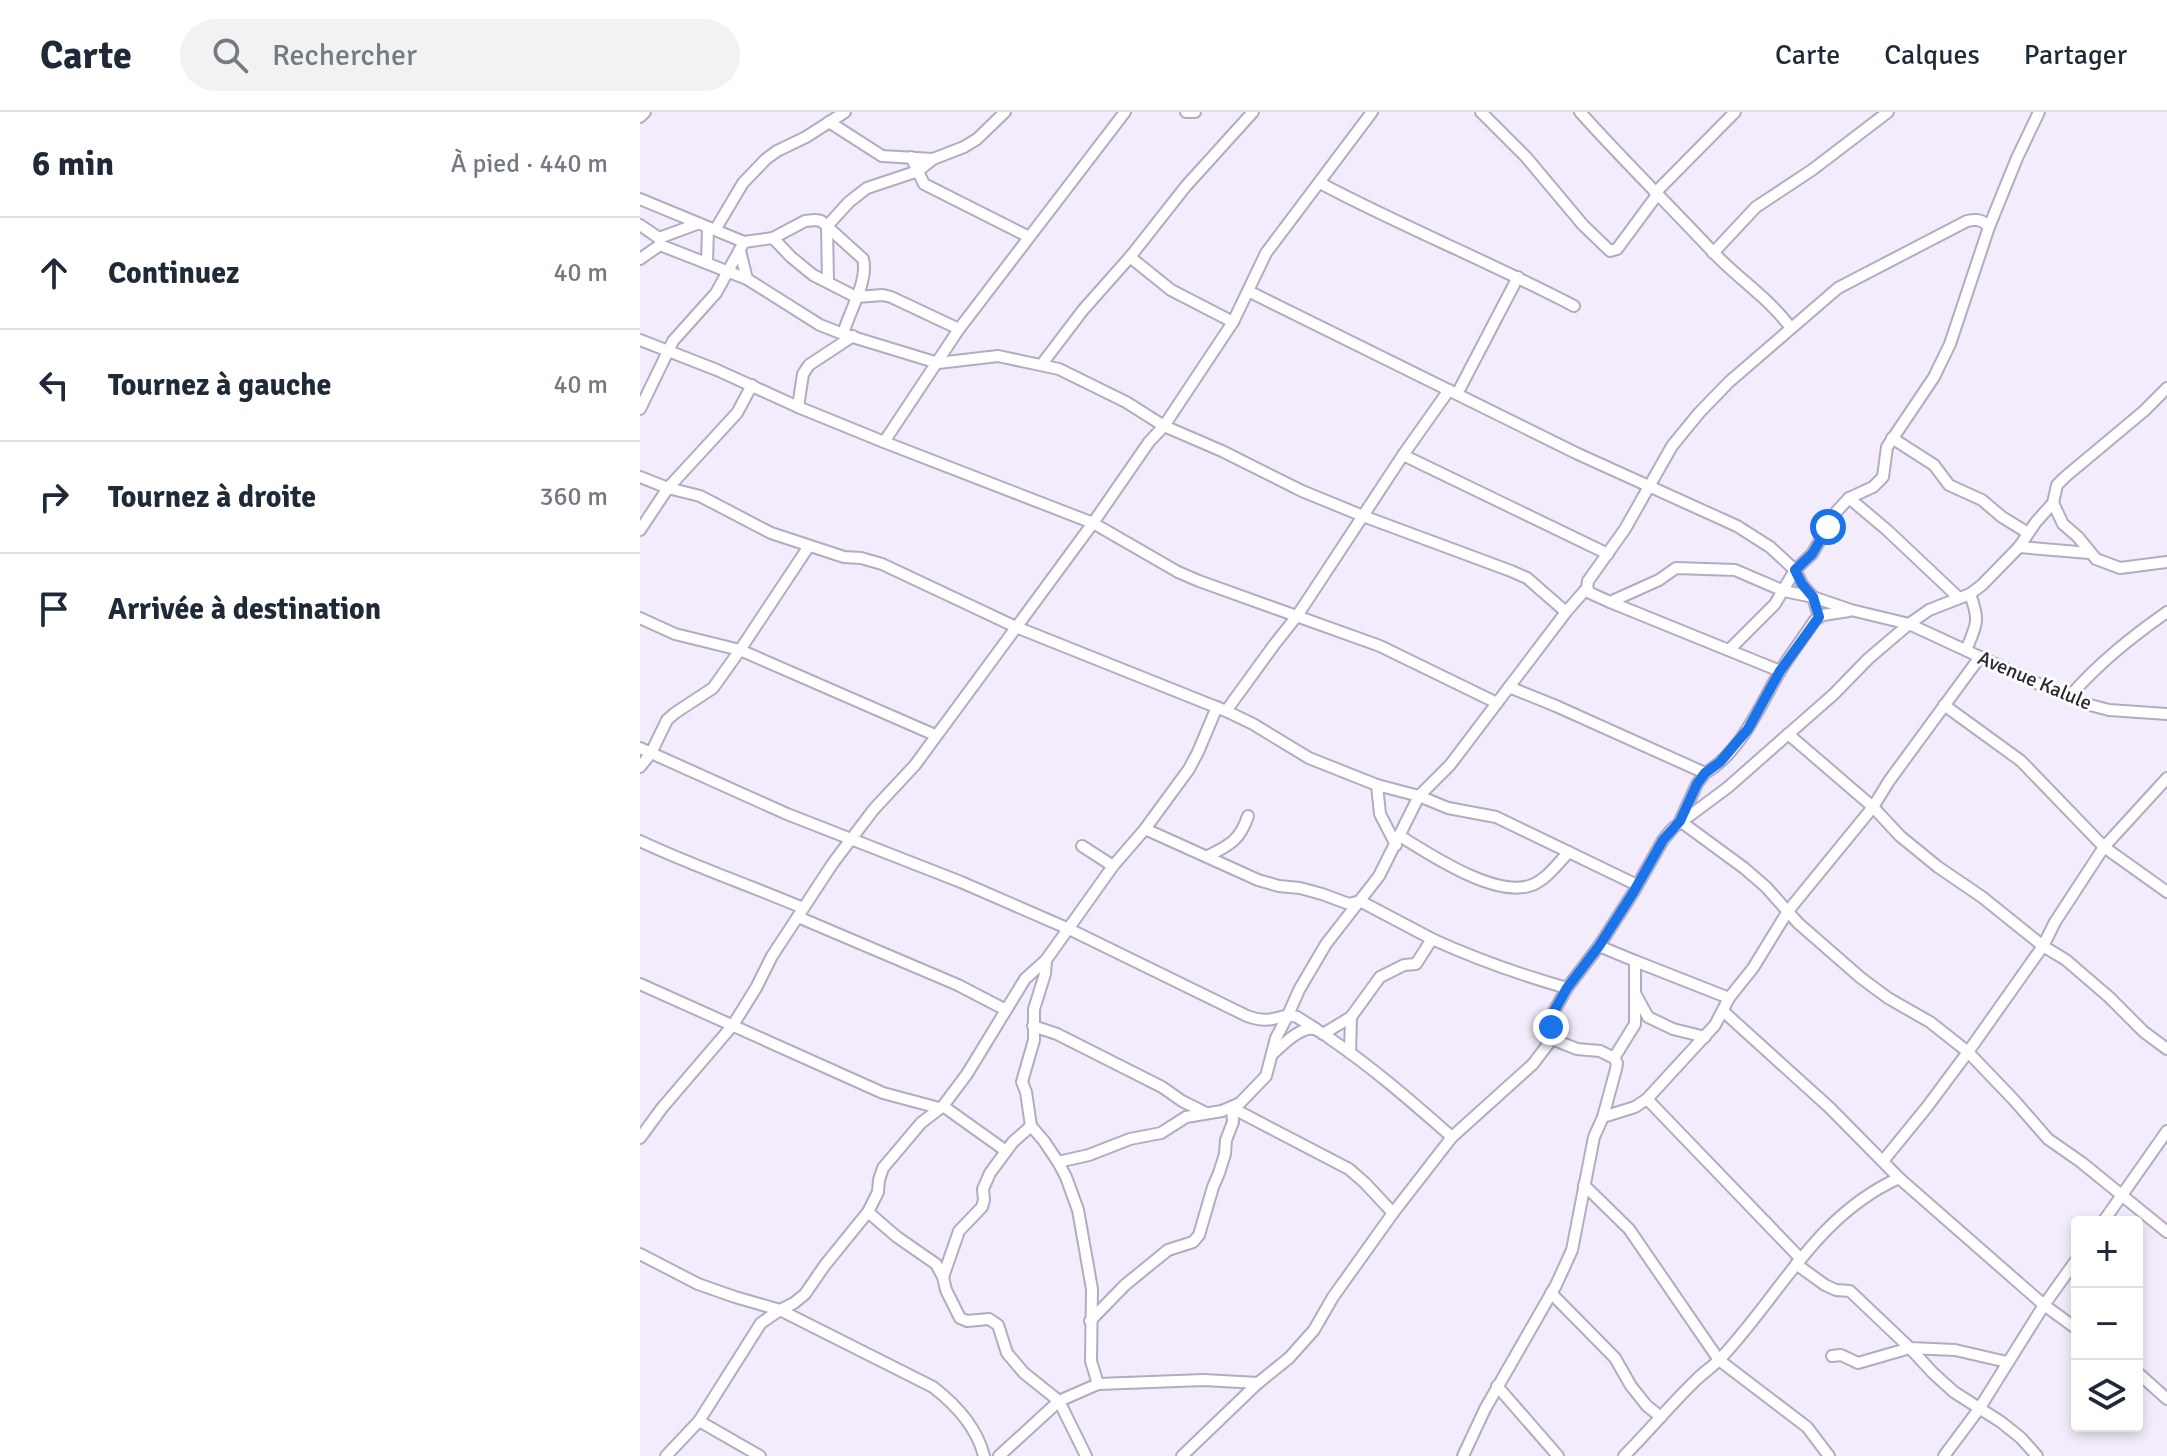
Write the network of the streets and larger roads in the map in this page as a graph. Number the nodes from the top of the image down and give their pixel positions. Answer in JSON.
{"nodes":[{"id":1,"x":645,"y":112,"type":"edge"},
{"id":2,"x":845,"y":112,"type":"edge"},
{"id":3,"x":1005,"y":112,"type":"edge"},
{"id":4,"x":1125,"y":112,"type":"edge"},
{"id":5,"x":1186,"y":112,"type":"edge"},
{"id":6,"x":1195,"y":112,"type":"edge"},
{"id":7,"x":1253,"y":112,"type":"edge"},
{"id":8,"x":1372,"y":112,"type":"edge"},
{"id":9,"x":1481,"y":112,"type":"edge"},
{"id":10,"x":1580,"y":112,"type":"edge"},
{"id":11,"x":1735,"y":112,"type":"edge"},
{"id":12,"x":1888,"y":112,"type":"edge"},
{"id":13,"x":2039,"y":112,"type":"edge"},
{"id":14,"x":640,"y":117,"type":"edge"},
{"id":15,"x":829,"y":122,"type":"junction"},
{"id":16,"x":911,"y":157,"type":"junction"},
{"id":17,"x":933,"y":159,"type":"junction"},
{"id":18,"x":918,"y":171,"type":"junction"},
{"id":19,"x":1320,"y":183,"type":"junction"},
{"id":20,"x":1656,"y":194,"type":"junction"},
{"id":21,"x":640,"y":199,"type":"edge"},
{"id":22,"x":640,"y":225,"type":"edge"},
{"id":23,"x":827,"y":226,"type":"junction"},
{"id":24,"x":707,"y":227,"type":"junction"},
{"id":25,"x":1989,"y":227,"type":"junction"},
{"id":26,"x":1029,"y":237,"type":"junction"},
{"id":27,"x":773,"y":238,"type":"junction"},
{"id":28,"x":660,"y":241,"type":"junction"},
{"id":29,"x":742,"y":247,"type":"junction"},
{"id":30,"x":1713,"y":253,"type":"junction"},
{"id":31,"x":1130,"y":257,"type":"junction"},
{"id":32,"x":640,"y":259,"type":"edge"},
{"id":33,"x":707,"y":263,"type":"junction"},
{"id":34,"x":728,"y":272,"type":"junction"},
{"id":35,"x":1518,"y":277,"type":"junction"},
{"id":36,"x":747,"y":279,"type":"junction"},
{"id":37,"x":828,"y":282,"type":"junction"},
{"id":38,"x":1248,"y":291,"type":"junction"},
{"id":39,"x":856,"y":297,"type":"junction"},
{"id":40,"x":1574,"y":306,"type":"dead end"},
{"id":41,"x":1233,"y":322,"type":"junction"},
{"id":42,"x":1791,"y":328,"type":"junction"},
{"id":43,"x":959,"y":329,"type":"junction"},
{"id":44,"x":848,"y":335,"type":"junction"},
{"id":45,"x":640,"y":340,"type":"edge"},
{"id":46,"x":669,"y":351,"type":"junction"},
{"id":47,"x":938,"y":363,"type":"junction"},
{"id":48,"x":1042,"y":364,"type":"junction"},
{"id":49,"x":752,"y":385,"type":"junction"},
{"id":50,"x":2167,"y":388,"type":"edge"},
{"id":51,"x":1453,"y":392,"type":"junction"},
{"id":52,"x":798,"y":407,"type":"junction"},
{"id":53,"x":640,"y":409,"type":"edge"},
{"id":54,"x":1164,"y":426,"type":"junction"},
{"id":55,"x":1892,"y":438,"type":"junction"},
{"id":56,"x":884,"y":442,"type":"junction"},
{"id":57,"x":1403,"y":455,"type":"junction"},
{"id":58,"x":640,"y":477,"type":"edge"},
{"id":59,"x":1648,"y":486,"type":"junction"},
{"id":60,"x":668,"y":488,"type":"junction"},
{"id":61,"x":1849,"y":498,"type":"junction"},
{"id":62,"x":2053,"y":503,"type":"junction"},
{"id":63,"x":1363,"y":516,"type":"junction"},
{"id":64,"x":1093,"y":523,"type":"junction"},
{"id":65,"x":640,"y":530,"type":"edge"},
{"id":66,"x":2028,"y":533,"type":"junction"},
{"id":67,"x":809,"y":546,"type":"junction"},
{"id":68,"x":2019,"y":547,"type":"junction"},
{"id":69,"x":2089,"y":553,"type":"junction"},
{"id":70,"x":1608,"y":554,"type":"junction"},
{"id":71,"x":2167,"y":562,"type":"edge"},
{"id":72,"x":1795,"y":570,"type":"junction"},
{"id":73,"x":1587,"y":588,"type":"junction"},
{"id":74,"x":1784,"y":591,"type":"junction"},
{"id":75,"x":1965,"y":596,"type":"junction"},
{"id":76,"x":1813,"y":597,"type":"junction"},
{"id":77,"x":1610,"y":602,"type":"junction"},
{"id":78,"x":1851,"y":610,"type":"junction"},
{"id":79,"x":1566,"y":612,"type":"junction"},
{"id":80,"x":1297,"y":616,"type":"junction"},
{"id":81,"x":1819,"y":617,"type":"junction"},
{"id":82,"x":2165,"y":617,"type":"edge"},
{"id":83,"x":640,"y":618,"type":"edge"},
{"id":84,"x":1909,"y":624,"type":"junction"},
{"id":85,"x":1016,"y":627,"type":"junction"},
{"id":86,"x":740,"y":650,"type":"junction"},
{"id":87,"x":1729,"y":650,"type":"junction"},
{"id":88,"x":1966,"y":650,"type":"junction"},
{"id":89,"x":1980,"y":657,"type":"junction"},
{"id":90,"x":1780,"y":671,"type":"junction"},
{"id":91,"x":1509,"y":687,"type":"junction"},
{"id":92,"x":2069,"y":697,"type":"junction"},
{"id":93,"x":1497,"y":703,"type":"junction"},
{"id":94,"x":1944,"y":705,"type":"junction"},
{"id":95,"x":1222,"y":709,"type":"junction"},
{"id":96,"x":2167,"y":714,"type":"edge"},
{"id":97,"x":1788,"y":734,"type":"junction"},
{"id":98,"x":935,"y":735,"type":"junction"},
{"id":99,"x":640,"y":748,"type":"edge"},
{"id":100,"x":651,"y":753,"type":"junction"},
{"id":101,"x":640,"y":767,"type":"edge"},
{"id":102,"x":1705,"y":773,"type":"junction"},
{"id":103,"x":2167,"y":778,"type":"edge"},
{"id":104,"x":1377,"y":785,"type":"junction"},
{"id":105,"x":1419,"y":796,"type":"junction"},
{"id":106,"x":1873,"y":807,"type":"junction"},
{"id":107,"x":1248,"y":816,"type":"dead end"},
{"id":108,"x":1680,"y":821,"type":"junction"},
{"id":109,"x":1145,"y":829,"type":"junction"},
{"id":110,"x":851,"y":840,"type":"junction"},
{"id":111,"x":1398,"y":840,"type":"junction"},
{"id":112,"x":640,"y":841,"type":"edge"},
{"id":113,"x":1082,"y":846,"type":"dead end"},
{"id":114,"x":2104,"y":847,"type":"junction"},
{"id":115,"x":1569,"y":852,"type":"junction"},
{"id":116,"x":1208,"y":856,"type":"junction"},
{"id":117,"x":1113,"y":866,"type":"junction"},
{"id":118,"x":1637,"y":885,"type":"junction"},
{"id":119,"x":2167,"y":892,"type":"edge"},
{"id":120,"x":1360,"y":901,"type":"junction"},
{"id":121,"x":1788,"y":911,"type":"junction"},
{"id":122,"x":800,"y":913,"type":"junction"},
{"id":123,"x":1069,"y":929,"type":"junction"},
{"id":124,"x":1432,"y":939,"type":"junction"},
{"id":125,"x":1599,"y":946,"type":"junction"},
{"id":126,"x":2043,"y":946,"type":"junction"},
{"id":127,"x":1046,"y":960,"type":"junction"},
{"id":128,"x":1635,"y":961,"type":"junction"},
{"id":129,"x":640,"y":984,"type":"edge"},
{"id":130,"x":1567,"y":988,"type":"junction"},
{"id":131,"x":1635,"y":992,"type":"junction"},
{"id":132,"x":1729,"y":998,"type":"junction"},
{"id":133,"x":1006,"y":1010,"type":"junction"},
{"id":134,"x":1724,"y":1012,"type":"junction"},
{"id":135,"x":1288,"y":1015,"type":"junction"},
{"id":136,"x":1351,"y":1017,"type":"junction"},
{"id":137,"x":1648,"y":1017,"type":"junction"},
{"id":138,"x":1268,"y":1021,"type":"junction"},
{"id":139,"x":1635,"y":1024,"type":"junction"},
{"id":140,"x":733,"y":1025,"type":"junction"},
{"id":141,"x":1033,"y":1026,"type":"junction"},
{"id":142,"x":1319,"y":1032,"type":"junction"},
{"id":143,"x":1705,"y":1037,"type":"junction"},
{"id":144,"x":1276,"y":1038,"type":"junction"},
{"id":145,"x":1552,"y":1039,"type":"junction"},
{"id":146,"x":2167,"y":1049,"type":"edge"},
{"id":147,"x":1968,"y":1052,"type":"junction"},
{"id":148,"x":1350,"y":1053,"type":"junction"},
{"id":149,"x":1271,"y":1055,"type":"junction"},
{"id":150,"x":1614,"y":1058,"type":"junction"},
{"id":151,"x":1647,"y":1099,"type":"junction"},
{"id":152,"x":941,"y":1107,"type":"junction"},
{"id":153,"x":1232,"y":1108,"type":"junction"},
{"id":154,"x":1206,"y":1113,"type":"junction"},
{"id":155,"x":1603,"y":1117,"type":"junction"},
{"id":156,"x":1031,"y":1126,"type":"junction"},
{"id":157,"x":2167,"y":1131,"type":"edge"},
{"id":158,"x":1452,"y":1137,"type":"junction"},
{"id":159,"x":640,"y":1138,"type":"edge"},
{"id":160,"x":1006,"y":1151,"type":"junction"},
{"id":161,"x":1883,"y":1161,"type":"junction"},
{"id":162,"x":1058,"y":1162,"type":"junction"},
{"id":163,"x":1899,"y":1178,"type":"junction"},
{"id":164,"x":1584,"y":1185,"type":"junction"},
{"id":165,"x":2122,"y":1194,"type":"junction"},
{"id":166,"x":868,"y":1212,"type":"junction"},
{"id":167,"x":1393,"y":1213,"type":"junction"},
{"id":168,"x":2107,"y":1216,"type":"edge"},
{"id":169,"x":2167,"y":1232,"type":"edge"},
{"id":170,"x":640,"y":1254,"type":"edge"},
{"id":171,"x":1798,"y":1261,"type":"junction"},
{"id":172,"x":2071,"y":1267,"type":"edge"},
{"id":173,"x":943,"y":1277,"type":"junction"},
{"id":174,"x":1551,"y":1293,"type":"junction"},
{"id":175,"x":2044,"y":1305,"type":"junction"},
{"id":176,"x":780,"y":1310,"type":"junction"},
{"id":177,"x":1090,"y":1321,"type":"junction"},
{"id":178,"x":2071,"y":1325,"type":"edge"},
{"id":179,"x":1910,"y":1348,"type":"junction"},
{"id":180,"x":1832,"y":1356,"type":"dead end"},
{"id":181,"x":1719,"y":1360,"type":"junction"},
{"id":182,"x":2007,"y":1362,"type":"junction"},
{"id":183,"x":2143,"y":1377,"type":"edge"},
{"id":184,"x":1258,"y":1383,"type":"junction"},
{"id":185,"x":1098,"y":1384,"type":"junction"},
{"id":186,"x":1497,"y":1386,"type":"junction"},
{"id":187,"x":2167,"y":1399,"type":"edge"},
{"id":188,"x":1059,"y":1401,"type":"junction"},
{"id":189,"x":1979,"y":1409,"type":"junction"},
{"id":190,"x":1661,"y":1417,"type":"junction"},
{"id":191,"x":699,"y":1421,"type":"junction"},
{"id":192,"x":666,"y":1456,"type":"edge"},
{"id":193,"x":760,"y":1456,"type":"edge"},
{"id":194,"x":984,"y":1456,"type":"edge"},
{"id":195,"x":999,"y":1456,"type":"edge"},
{"id":196,"x":1086,"y":1456,"type":"edge"},
{"id":197,"x":1183,"y":1456,"type":"edge"},
{"id":198,"x":1463,"y":1456,"type":"edge"},
{"id":199,"x":1558,"y":1456,"type":"edge"},
{"id":200,"x":1625,"y":1456,"type":"edge"},
{"id":201,"x":1829,"y":1456,"type":"edge"},
{"id":202,"x":1944,"y":1456,"type":"edge"},
{"id":203,"x":2037,"y":1456,"type":"edge"}],
"edges":[{"from":1,"to":14,"type":"street"},
{"from":2,"to":15,"type":"street"},
{"from":3,"to":17,"type":"street"},
{"from":4,"to":26,"type":"street"},
{"from":5,"to":6,"type":"street"},
{"from":7,"to":31,"type":"street"},
{"from":8,"to":19,"type":"street"},
{"from":9,"to":20,"type":"street"},
{"from":10,"to":20,"type":"street"},
{"from":11,"to":20,"type":"street"},
{"from":12,"to":30,"type":"street"},
{"from":13,"to":25,"type":"street"},
{"from":15,"to":16,"type":"street"},
{"from":15,"to":24,"type":"street"},
{"from":16,"to":17,"type":"street"},
{"from":16,"to":18,"type":"street"},
{"from":17,"to":18,"type":"street"},
{"from":18,"to":23,"type":"street"},
{"from":18,"to":26,"type":"street"},
{"from":19,"to":35,"type":"street"},
{"from":19,"to":38,"type":"street"},
{"from":20,"to":30,"type":"street"},
{"from":21,"to":24,"type":"street"},
{"from":22,"to":28,"type":"street"},
{"from":23,"to":27,"type":"street"},
{"from":23,"to":37,"type":"street"},
{"from":23,"to":39,"type":"street"},
{"from":24,"to":28,"type":"street"},
{"from":24,"to":29,"type":"street"},
{"from":24,"to":33,"type":"street"},
{"from":25,"to":42,"type":"street"},
{"from":25,"to":55,"type":"street"},
{"from":26,"to":43,"type":"street"},
{"from":27,"to":29,"type":"street"},
{"from":27,"to":37,"type":"street"},
{"from":28,"to":32,"type":"street"},
{"from":28,"to":33,"type":"street"},
{"from":29,"to":34,"type":"street"},
{"from":29,"to":36,"type":"street"},
{"from":30,"to":42,"type":"street"},
{"from":31,"to":41,"type":"street"},
{"from":31,"to":48,"type":"street"},
{"from":33,"to":34,"type":"street"},
{"from":34,"to":36,"type":"street"},
{"from":34,"to":46,"type":"street"},
{"from":35,"to":40,"type":"street"},
{"from":35,"to":51,"type":"street"},
{"from":36,"to":44,"type":"street"},
{"from":37,"to":39,"type":"street"},
{"from":38,"to":41,"type":"street"},
{"from":38,"to":51,"type":"street"},
{"from":39,"to":43,"type":"street"},
{"from":39,"to":44,"type":"street"},
{"from":41,"to":54,"type":"street"},
{"from":42,"to":59,"type":"street"},
{"from":43,"to":47,"type":"street"},
{"from":44,"to":47,"type":"street"},
{"from":44,"to":52,"type":"street"},
{"from":45,"to":46,"type":"street"},
{"from":46,"to":49,"type":"street"},
{"from":46,"to":53,"type":"street"},
{"from":47,"to":48,"type":"street"},
{"from":47,"to":56,"type":"street"},
{"from":48,"to":54,"type":"street"},
{"from":49,"to":52,"type":"street"},
{"from":49,"to":60,"type":"street"},
{"from":50,"to":62,"type":"street"},
{"from":51,"to":57,"type":"street"},
{"from":51,"to":59,"type":"street"},
{"from":52,"to":56,"type":"street"},
{"from":54,"to":63,"type":"street"},
{"from":54,"to":64,"type":"street"},
{"from":55,"to":61,"type":"street"},
{"from":55,"to":66,"type":"street"},
{"from":56,"to":64,"type":"street"},
{"from":57,"to":63,"type":"street"},
{"from":57,"to":70,"type":"street"},
{"from":58,"to":60,"type":"street"},
{"from":59,"to":70,"type":"street"},
{"from":59,"to":72,"type":"street"},
{"from":60,"to":65,"type":"street"},
{"from":60,"to":67,"type":"street"},
{"from":61,"to":72,"type":"street"},
{"from":61,"to":75,"type":"street"},
{"from":62,"to":66,"type":"street"},
{"from":62,"to":69,"type":"street"},
{"from":63,"to":79,"type":"street"},
{"from":63,"to":80,"type":"street"},
{"from":64,"to":80,"type":"street"},
{"from":64,"to":85,"type":"street"},
{"from":66,"to":68,"type":"street"},
{"from":67,"to":85,"type":"street"},
{"from":67,"to":86,"type":"street"},
{"from":68,"to":69,"type":"street"},
{"from":68,"to":75,"type":"street"},
{"from":69,"to":71,"type":"street"},
{"from":70,"to":73,"type":"street"},
{"from":72,"to":74,"type":"street"},
{"from":72,"to":76,"type":"street"},
{"from":73,"to":77,"type":"street"},
{"from":73,"to":79,"type":"street"},
{"from":74,"to":76,"type":"street","name":"Avenue Kalule"},
{"from":74,"to":77,"type":"street","name":"Avenue Kalule"},
{"from":74,"to":87,"type":"street"},
{"from":75,"to":84,"type":"street"},
{"from":75,"to":88,"type":"street"},
{"from":76,"to":78,"type":"street","name":"Avenue Kalule"},
{"from":76,"to":81,"type":"street"},
{"from":77,"to":87,"type":"street"},
{"from":78,"to":81,"type":"street"},
{"from":78,"to":84,"type":"street","name":"Avenue Kalule"},
{"from":79,"to":91,"type":"street"},
{"from":80,"to":93,"type":"street"},
{"from":80,"to":95,"type":"street"},
{"from":81,"to":90,"type":"street"},
{"from":82,"to":92,"type":"street"},
{"from":83,"to":86,"type":"street"},
{"from":84,"to":88,"type":"street","name":"Avenue Kalule"},
{"from":84,"to":97,"type":"street"},
{"from":85,"to":95,"type":"street"},
{"from":85,"to":98,"type":"street"},
{"from":86,"to":98,"type":"street"},
{"from":86,"to":100,"type":"street"},
{"from":87,"to":90,"type":"street"},
{"from":88,"to":89,"type":"street","name":"Avenue Kalule"},
{"from":89,"to":92,"type":"street","name":"Avenue Kalule"},
{"from":89,"to":94,"type":"street"},
{"from":90,"to":102,"type":"street"},
{"from":91,"to":93,"type":"street"},
{"from":91,"to":102,"type":"street"},
{"from":92,"to":96,"type":"street","name":"Avenue Kalule"},
{"from":93,"to":105,"type":"street"},
{"from":94,"to":106,"type":"street"},
{"from":94,"to":114,"type":"street"},
{"from":95,"to":104,"type":"street"},
{"from":95,"to":109,"type":"street"},
{"from":97,"to":106,"type":"street"},
{"from":97,"to":108,"type":"street"},
{"from":98,"to":110,"type":"street"},
{"from":99,"to":100,"type":"street"},
{"from":100,"to":101,"type":"street"},
{"from":100,"to":110,"type":"street"},
{"from":102,"to":108,"type":"street"},
{"from":103,"to":114,"type":"street"},
{"from":104,"to":105,"type":"street"},
{"from":104,"to":111,"type":"street"},
{"from":105,"to":111,"type":"street"},
{"from":105,"to":115,"type":"street"},
{"from":106,"to":121,"type":"street"},
{"from":106,"to":126,"type":"street"},
{"from":107,"to":116,"type":"street"},
{"from":108,"to":118,"type":"street"},
{"from":108,"to":121,"type":"street"},
{"from":109,"to":116,"type":"street"},
{"from":109,"to":117,"type":"street"},
{"from":110,"to":122,"type":"street"},
{"from":110,"to":123,"type":"street"},
{"from":111,"to":115,"type":"street"},
{"from":111,"to":120,"type":"street"},
{"from":112,"to":122,"type":"street"},
{"from":113,"to":117,"type":"street"},
{"from":114,"to":119,"type":"street"},
{"from":114,"to":126,"type":"street"},
{"from":115,"to":118,"type":"street"},
{"from":116,"to":120,"type":"street"},
{"from":117,"to":123,"type":"street"},
{"from":118,"to":125,"type":"street"},
{"from":120,"to":124,"type":"street"},
{"from":120,"to":135,"type":"street"},
{"from":121,"to":132,"type":"street"},
{"from":121,"to":147,"type":"street"},
{"from":122,"to":133,"type":"street"},
{"from":122,"to":140,"type":"street"},
{"from":123,"to":127,"type":"street"},
{"from":123,"to":138,"type":"street"},
{"from":124,"to":130,"type":"street"},
{"from":124,"to":136,"type":"street"},
{"from":125,"to":128,"type":"street"},
{"from":125,"to":130,"type":"street"},
{"from":126,"to":146,"type":"street"},
{"from":126,"to":147,"type":"street"},
{"from":127,"to":133,"type":"street"},
{"from":127,"to":141,"type":"street"},
{"from":128,"to":131,"type":"street"},
{"from":128,"to":132,"type":"street"},
{"from":129,"to":140,"type":"street"},
{"from":130,"to":145,"type":"street"},
{"from":131,"to":137,"type":"street"},
{"from":131,"to":139,"type":"street"},
{"from":132,"to":134,"type":"street"},
{"from":133,"to":152,"type":"street"},
{"from":134,"to":143,"type":"street"},
{"from":134,"to":161,"type":"street"},
{"from":135,"to":138,"type":"street"},
{"from":135,"to":142,"type":"street"},
{"from":135,"to":144,"type":"street"},
{"from":136,"to":142,"type":"street"},
{"from":136,"to":148,"type":"street"},
{"from":137,"to":139,"type":"street"},
{"from":137,"to":143,"type":"street"},
{"from":138,"to":144,"type":"street"},
{"from":139,"to":150,"type":"street"},
{"from":140,"to":152,"type":"street"},
{"from":140,"to":159,"type":"street"},
{"from":141,"to":154,"type":"street"},
{"from":141,"to":156,"type":"street"},
{"from":142,"to":148,"type":"street"},
{"from":142,"to":149,"type":"street"},
{"from":143,"to":151,"type":"street"},
{"from":144,"to":149,"type":"street"},
{"from":145,"to":150,"type":"street"},
{"from":145,"to":158,"type":"street"},
{"from":147,"to":161,"type":"street"},
{"from":147,"to":165,"type":"street"},
{"from":148,"to":158,"type":"street"},
{"from":149,"to":153,"type":"street"},
{"from":150,"to":155,"type":"street"},
{"from":151,"to":155,"type":"street"},
{"from":151,"to":171,"type":"street"},
{"from":152,"to":160,"type":"street"},
{"from":152,"to":166,"type":"street"},
{"from":153,"to":154,"type":"street"},
{"from":153,"to":167,"type":"street"},
{"from":153,"to":177,"type":"street"},
{"from":154,"to":162,"type":"street"},
{"from":155,"to":164,"type":"street"},
{"from":156,"to":160,"type":"street"},
{"from":156,"to":162,"type":"street"},
{"from":157,"to":165,"type":"street"},
{"from":158,"to":167,"type":"street"},
{"from":160,"to":173,"type":"street"},
{"from":161,"to":163,"type":"street"},
{"from":162,"to":177,"type":"street"},
{"from":163,"to":171,"type":"street"},
{"from":163,"to":175,"type":"street"},
{"from":164,"to":174,"type":"street"},
{"from":164,"to":181,"type":"street"},
{"from":165,"to":168,"type":"street"},
{"from":165,"to":169,"type":"street"},
{"from":166,"to":173,"type":"street"},
{"from":166,"to":176,"type":"street"},
{"from":167,"to":184,"type":"street"},
{"from":170,"to":176,"type":"street"},
{"from":171,"to":179,"type":"street"},
{"from":171,"to":181,"type":"street"},
{"from":172,"to":175,"type":"street"},
{"from":173,"to":188,"type":"street"},
{"from":174,"to":186,"type":"street"},
{"from":174,"to":190,"type":"street"},
{"from":175,"to":178,"type":"street"},
{"from":175,"to":182,"type":"street"},
{"from":176,"to":191,"type":"street"},
{"from":176,"to":194,"type":"street"},
{"from":177,"to":185,"type":"street"},
{"from":179,"to":180,"type":"street"},
{"from":179,"to":182,"type":"street"},
{"from":179,"to":189,"type":"street"},
{"from":181,"to":190,"type":"street"},
{"from":181,"to":201,"type":"street"},
{"from":182,"to":189,"type":"street"},
{"from":183,"to":187,"type":"street"},
{"from":184,"to":185,"type":"street"},
{"from":184,"to":197,"type":"street"},
{"from":185,"to":188,"type":"street"},
{"from":186,"to":198,"type":"street"},
{"from":186,"to":199,"type":"street"},
{"from":188,"to":195,"type":"street"},
{"from":188,"to":196,"type":"street"},
{"from":189,"to":202,"type":"street"},
{"from":189,"to":203,"type":"street"},
{"from":190,"to":200,"type":"street"},
{"from":191,"to":192,"type":"street"},
{"from":191,"to":193,"type":"street"}]}
